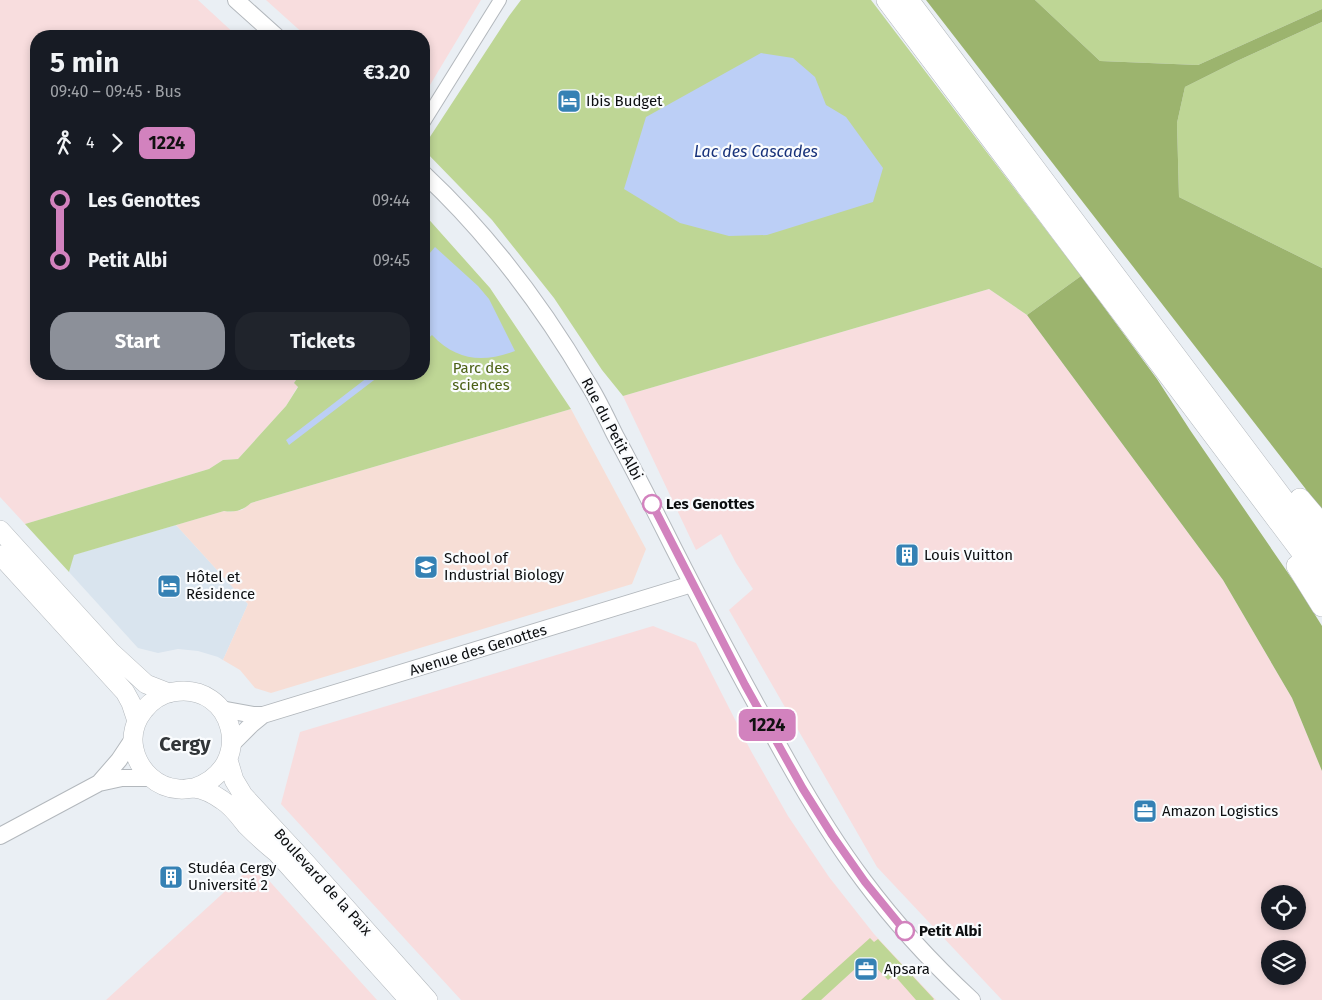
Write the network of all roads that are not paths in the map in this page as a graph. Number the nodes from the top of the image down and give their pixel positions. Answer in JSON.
{"nodes":[{"id":1,"x":236,"y":0,"type":"edge"},
{"id":2,"x":500,"y":0,"type":"edge"},
{"id":3,"x":887,"y":0,"type":"edge"},
{"id":4,"x":908,"y":0,"type":"edge"},
{"id":5,"x":269,"y":30,"type":"edge"},
{"id":6,"x":430,"y":112,"type":"edge"},
{"id":7,"x":430,"y":180,"type":"edge"},
{"id":8,"x":1221,"y":430,"type":"junction"},
{"id":9,"x":1322,"y":525,"type":"edge"},
{"id":10,"x":0,"y":530,"type":"edge"},
{"id":11,"x":1322,"y":551,"type":"edge"},
{"id":12,"x":0,"y":555,"type":"edge"},
{"id":13,"x":1322,"y":578,"type":"edge"},
{"id":14,"x":692,"y":584,"type":"junction"},
{"id":15,"x":1322,"y":606,"type":"edge"},
{"id":16,"x":169,"y":693,"type":"junction"},
{"id":17,"x":220,"y":709,"type":"junction"},
{"id":18,"x":263,"y":716,"type":"junction"},
{"id":19,"x":135,"y":730,"type":"junction"},
{"id":20,"x":230,"y":752,"type":"junction"},
{"id":21,"x":151,"y":778,"type":"junction"},
{"id":22,"x":100,"y":783,"type":"junction"},
{"id":23,"x":194,"y":788,"type":"junction"},
{"id":24,"x":0,"y":836,"type":"edge"},
{"id":25,"x":409,"y":1000,"type":"edge"},
{"id":26,"x":428,"y":1000,"type":"edge"},
{"id":27,"x":972,"y":1000,"type":"edge"}],
"edges":[{"from":1,"to":5,"type":"street"},
{"from":2,"to":6,"type":"street"},
{"from":3,"to":8,"type":"highway"},
{"from":4,"to":8,"type":"highway"},
{"from":7,"to":14,"type":"street","name":"Rue du Petit Albi"},
{"from":8,"to":9,"type":"highway"},
{"from":8,"to":11,"type":"highway"},
{"from":8,"to":13,"type":"highway"},
{"from":8,"to":15,"type":"highway"},
{"from":10,"to":16,"type":"main road"},
{"from":12,"to":19,"type":"main road"},
{"from":14,"to":18,"type":"street","name":"Avenue des Genottes"},
{"from":14,"to":27,"type":"street","name":"Rue du Petit Albi"},
{"from":16,"to":17,"type":"main road"},
{"from":16,"to":19,"type":"main road"},
{"from":17,"to":18,"type":"street","name":"Avenue des Genottes"},
{"from":17,"to":20,"type":"main road"},
{"from":18,"to":20,"type":"street","name":"Avenue des Genottes"},
{"from":19,"to":21,"type":"main road"},
{"from":19,"to":22,"type":"street"},
{"from":20,"to":23,"type":"main road"},
{"from":20,"to":26,"type":"main road","name":"Boulevard de la Paix"},
{"from":21,"to":22,"type":"street"},
{"from":21,"to":23,"type":"main road"},
{"from":22,"to":24,"type":"street"},
{"from":23,"to":25,"type":"main road","name":"Boulevard de la Paix"}]}
